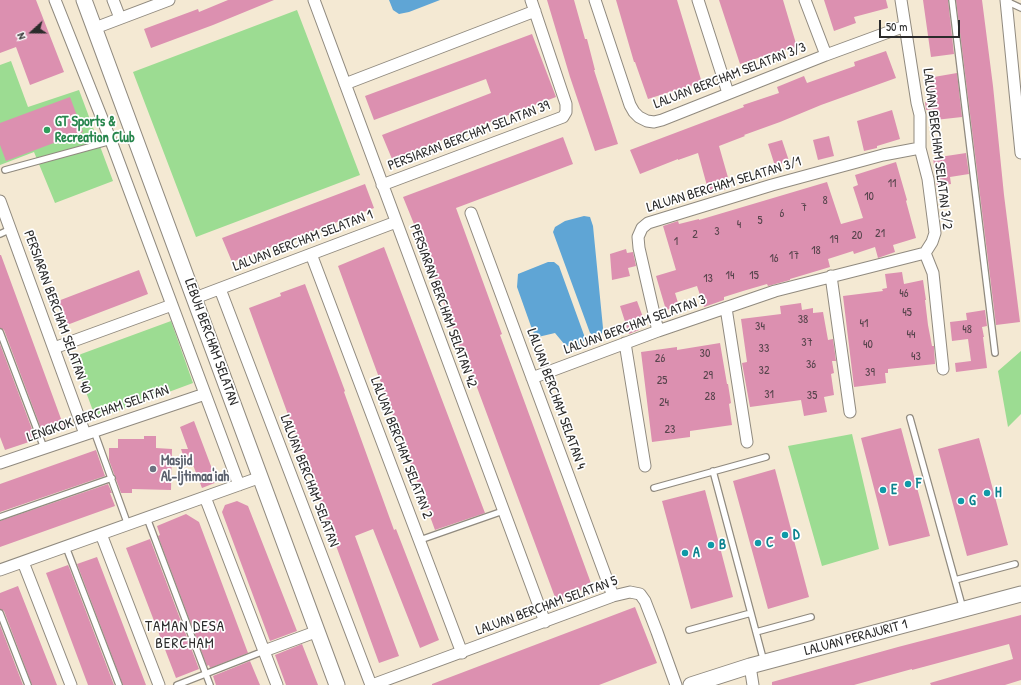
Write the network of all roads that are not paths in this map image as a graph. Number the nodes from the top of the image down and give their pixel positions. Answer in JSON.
{"nodes":[{"id":1,"x":55,"y":0,"type":"edge"},
{"id":2,"x":84,"y":0,"type":"edge"},
{"id":3,"x":113,"y":0,"type":"edge"},
{"id":4,"x":169,"y":0,"type":"edge"},
{"id":5,"x":314,"y":0,"type":"edge"},
{"id":6,"x":532,"y":0,"type":"edge"},
{"id":7,"x":595,"y":0,"type":"edge"},
{"id":8,"x":698,"y":0,"type":"edge"},
{"id":9,"x":806,"y":0,"type":"edge"},
{"id":10,"x":901,"y":0,"type":"edge"},
{"id":11,"x":952,"y":0,"type":"edge"},
{"id":12,"x":1006,"y":1,"type":"edge"},
{"id":13,"x":1021,"y":8,"type":"edge"},
{"id":14,"x":535,"y":11,"type":"junction"},
{"id":15,"x":120,"y":18,"type":"junction"},
{"id":16,"x":906,"y":26,"type":"junction"},
{"id":17,"x":95,"y":28,"type":"junction"},
{"id":18,"x":826,"y":55,"type":"junction"},
{"id":19,"x":1016,"y":59,"type":"edge"},
{"id":20,"x":345,"y":84,"type":"junction"},
{"id":21,"x":728,"y":93,"type":"junction"},
{"id":22,"x":1019,"y":118,"type":"edge"},
{"id":23,"x":111,"y":141,"type":"junction"},
{"id":24,"x":920,"y":148,"type":"junction"},
{"id":25,"x":1021,"y":153,"type":"edge"},
{"id":26,"x":5,"y":170,"type":"dead end"},
{"id":27,"x":382,"y":185,"type":"junction"},
{"id":28,"x":0,"y":201,"type":"edge"},
{"id":29,"x":471,"y":213,"type":"dead end"},
{"id":30,"x":396,"y":222,"type":"junction"},
{"id":31,"x":5,"y":232,"type":"edge"},
{"id":32,"x":925,"y":253,"type":"junction"},
{"id":33,"x":311,"y":254,"type":"junction"},
{"id":34,"x":831,"y":276,"type":"junction"},
{"id":35,"x":220,"y":288,"type":"junction"},
{"id":36,"x":195,"y":298,"type":"junction"},
{"id":37,"x":172,"y":305,"type":"junction"},
{"id":38,"x":726,"y":308,"type":"junction"},
{"id":39,"x":658,"y":331,"type":"junction"},
{"id":40,"x":0,"y":332,"type":"edge"},
{"id":41,"x":625,"y":343,"type":"junction"},
{"id":42,"x":54,"y":348,"type":"junction"},
{"id":43,"x":994,"y":353,"type":"dead end"},
{"id":44,"x":943,"y":369,"type":"dead end"},
{"id":45,"x":532,"y":378,"type":"junction"},
{"id":46,"x":205,"y":394,"type":"junction"},
{"id":47,"x":850,"y":412,"type":"dead end"},
{"id":48,"x":910,"y":418,"type":"dead end"},
{"id":49,"x":90,"y":432,"type":"junction"},
{"id":50,"x":747,"y":442,"type":"dead end"},
{"id":51,"x":44,"y":448,"type":"junction"},
{"id":52,"x":766,"y":457,"type":"dead end"},
{"id":53,"x":0,"y":463,"type":"edge"},
{"id":54,"x":645,"y":466,"type":"dead end"},
{"id":55,"x":712,"y":471,"type":"junction"},
{"id":56,"x":261,"y":477,"type":"junction"},
{"id":57,"x":112,"y":478,"type":"junction"},
{"id":58,"x":239,"y":485,"type":"junction"},
{"id":59,"x":654,"y":488,"type":"dead end"},
{"id":60,"x":205,"y":497,"type":"junction"},
{"id":61,"x":504,"y":511,"type":"junction"},
{"id":62,"x":0,"y":517,"type":"edge"},
{"id":63,"x":147,"y":518,"type":"junction"},
{"id":64,"x":128,"y":524,"type":"junction"},
{"id":65,"x":101,"y":534,"type":"junction"},
{"id":66,"x":420,"y":540,"type":"junction"},
{"id":67,"x":66,"y":547,"type":"junction"},
{"id":68,"x":23,"y":562,"type":"junction"},
{"id":69,"x":1015,"y":564,"type":"dead end"},
{"id":70,"x":0,"y":570,"type":"edge"},
{"id":71,"x":955,"y":580,"type":"junction"},
{"id":72,"x":1021,"y":594,"type":"edge"},
{"id":73,"x":614,"y":596,"type":"junction"},
{"id":74,"x":964,"y":609,"type":"junction"},
{"id":75,"x":0,"y":613,"type":"edge"},
{"id":76,"x":751,"y":613,"type":"junction"},
{"id":77,"x":810,"y":617,"type":"dead end"},
{"id":78,"x":545,"y":622,"type":"junction"},
{"id":79,"x":689,"y":630,"type":"dead end"},
{"id":80,"x":318,"y":631,"type":"junction"},
{"id":81,"x":756,"y":632,"type":"junction"},
{"id":82,"x":264,"y":651,"type":"junction"},
{"id":83,"x":462,"y":653,"type":"junction"},
{"id":84,"x":757,"y":664,"type":"junction"},
{"id":85,"x":205,"y":674,"type":"junction"},
{"id":86,"x":28,"y":685,"type":"edge"},
{"id":87,"x":71,"y":685,"type":"edge"},
{"id":88,"x":119,"y":685,"type":"edge"},
{"id":89,"x":159,"y":685,"type":"edge"},
{"id":90,"x":177,"y":685,"type":"edge"},
{"id":91,"x":210,"y":685,"type":"edge"},
{"id":92,"x":276,"y":685,"type":"edge"},
{"id":93,"x":337,"y":685,"type":"edge"},
{"id":94,"x":372,"y":685,"type":"edge"},
{"id":95,"x":676,"y":685,"type":"edge"},
{"id":96,"x":691,"y":685,"type":"edge"},
{"id":97,"x":753,"y":685,"type":"edge"}],
"edges":[{"from":1,"to":23,"type":"street"},
{"from":2,"to":17,"type":"street","name":"LEBUH BERCHAM SELATAN"},
{"from":3,"to":15,"type":"street"},
{"from":4,"to":15,"type":"street"},
{"from":5,"to":20,"type":"street","name":"PERSIARAN BERCHAM SELATAN 42"},
{"from":6,"to":14,"type":"street","name":"PERSIARAN BERCHAM SELATAN 39"},
{"from":7,"to":21,"type":"street","name":"LALUAN BERCHAM SELATAN 3/3"},
{"from":8,"to":21,"type":"street"},
{"from":9,"to":18,"type":"street"},
{"from":10,"to":16,"type":"street","name":"LALUAN BERCHAM SELATAN 3/2"},
{"from":11,"to":43,"type":"lane"},
{"from":12,"to":13,"type":"lane"},
{"from":12,"to":19,"type":"street"},
{"from":14,"to":20,"type":"street"},
{"from":14,"to":27,"type":"street","name":"PERSIARAN BERCHAM SELATAN 39"},
{"from":15,"to":17,"type":"street"},
{"from":16,"to":18,"type":"street","name":"LALUAN BERCHAM SELATAN 3/3"},
{"from":16,"to":24,"type":"street","name":"LALUAN BERCHAM SELATAN 3/2"},
{"from":17,"to":36,"type":"street","name":"LEBUH BERCHAM SELATAN"},
{"from":18,"to":21,"type":"street","name":"LALUAN BERCHAM SELATAN 3/3"},
{"from":19,"to":22,"type":"street"},
{"from":20,"to":27,"type":"street","name":"PERSIARAN BERCHAM SELATAN 42"},
{"from":22,"to":25,"type":"street"},
{"from":23,"to":26,"type":"lane"},
{"from":23,"to":37,"type":"street"},
{"from":24,"to":32,"type":"street","name":"LALUAN BERCHAM SELATAN 3/2"},
{"from":24,"to":39,"type":"street","name":"LALUAN BERCHAM SELATAN 3/1"},
{"from":27,"to":30,"type":"street","name":"PERSIARAN BERCHAM SELATAN 42"},
{"from":28,"to":31,"type":"street","name":"PERSIARAN BERCHAM SELATAN 40"},
{"from":29,"to":45,"type":"street","name":"LALUAN BERCHAM SELATAN 4"},
{"from":30,"to":33,"type":"street","name":"LALUAN BERCHAM SELATAN 1"},
{"from":30,"to":61,"type":"street","name":"PERSIARAN BERCHAM SELATAN 42"},
{"from":31,"to":42,"type":"street","name":"PERSIARAN BERCHAM SELATAN 40"},
{"from":32,"to":34,"type":"street","name":"LALUAN BERCHAM SELATAN 3"},
{"from":32,"to":44,"type":"street"},
{"from":33,"to":35,"type":"street","name":"LALUAN BERCHAM SELATAN 1"},
{"from":33,"to":66,"type":"street","name":"LALUAN BERCHAM SELATAN 2"},
{"from":34,"to":38,"type":"street","name":"LALUAN BERCHAM SELATAN 3"},
{"from":34,"to":47,"type":"street"},
{"from":35,"to":36,"type":"street","name":"LALUAN BERCHAM SELATAN 1"},
{"from":35,"to":94,"type":"street","name":"LALUAN BERCHAM SELATAN"},
{"from":36,"to":56,"type":"street","name":"LEBUH BERCHAM SELATAN"},
{"from":37,"to":42,"type":"street"},
{"from":37,"to":46,"type":"street"},
{"from":38,"to":39,"type":"street","name":"LALUAN BERCHAM SELATAN 3"},
{"from":38,"to":50,"type":"street","name":"LALUAN BERCHAM SELATAN 3"},
{"from":39,"to":41,"type":"street","name":"LALUAN BERCHAM SELATAN 3"},
{"from":40,"to":51,"type":"lane"},
{"from":41,"to":45,"type":"street","name":"LALUAN BERCHAM SELATAN 3"},
{"from":41,"to":54,"type":"street"},
{"from":42,"to":49,"type":"street","name":"PERSIARAN BERCHAM SELATAN 40"},
{"from":45,"to":73,"type":"street","name":"LALUAN BERCHAM SELATAN 4"},
{"from":46,"to":49,"type":"street","name":"LENGKOK BERCHAM SELATAN"},
{"from":46,"to":58,"type":"street"},
{"from":48,"to":71,"type":"lane"},
{"from":49,"to":51,"type":"street","name":"LENGKOK BERCHAM SELATAN"},
{"from":49,"to":57,"type":"lane"},
{"from":51,"to":53,"type":"street","name":"LENGKOK BERCHAM SELATAN"},
{"from":52,"to":55,"type":"lane"},
{"from":55,"to":59,"type":"lane"},
{"from":55,"to":76,"type":"lane"},
{"from":56,"to":58,"type":"street"},
{"from":56,"to":80,"type":"street","name":"LEBUH BERCHAM SELATAN"},
{"from":57,"to":62,"type":"lane"},
{"from":57,"to":64,"type":"lane"},
{"from":58,"to":60,"type":"street"},
{"from":60,"to":63,"type":"street"},
{"from":60,"to":82,"type":"street"},
{"from":61,"to":66,"type":"lane"},
{"from":61,"to":78,"type":"street","name":"PERSIARAN BERCHAM SELATAN 42"},
{"from":63,"to":64,"type":"street"},
{"from":63,"to":85,"type":"lane"},
{"from":64,"to":65,"type":"street"},
{"from":65,"to":67,"type":"street"},
{"from":65,"to":89,"type":"street"},
{"from":66,"to":83,"type":"street","name":"LALUAN BERCHAM SELATAN 2"},
{"from":67,"to":68,"type":"street"},
{"from":67,"to":88,"type":"lane"},
{"from":68,"to":70,"type":"street"},
{"from":68,"to":87,"type":"street"},
{"from":69,"to":71,"type":"lane"},
{"from":71,"to":74,"type":"lane"},
{"from":72,"to":74,"type":"street","name":"LALUAN PERAJURIT 1"},
{"from":73,"to":78,"type":"street","name":"LALUAN BERCHAM SELATAN 5"},
{"from":73,"to":95,"type":"street","name":"LALUAN BERCHAM SELATAN 5"},
{"from":74,"to":84,"type":"street","name":"LALUAN PERAJURIT 1"},
{"from":75,"to":86,"type":"lane"},
{"from":76,"to":79,"type":"lane"},
{"from":76,"to":81,"type":"lane"},
{"from":77,"to":81,"type":"lane"},
{"from":78,"to":83,"type":"street","name":"LALUAN BERCHAM SELATAN 5"},
{"from":80,"to":82,"type":"street"},
{"from":80,"to":93,"type":"street","name":"LEBUH BERCHAM SELATAN"},
{"from":81,"to":84,"type":"lane"},
{"from":82,"to":85,"type":"lane"},
{"from":82,"to":92,"type":"street"},
{"from":83,"to":94,"type":"street","name":"LALUAN BERCHAM SELATAN 5"},
{"from":84,"to":96,"type":"street","name":"LALUAN PERAJURIT 1"},
{"from":84,"to":97,"type":"street"},
{"from":85,"to":90,"type":"lane"},
{"from":85,"to":91,"type":"lane"}]}
